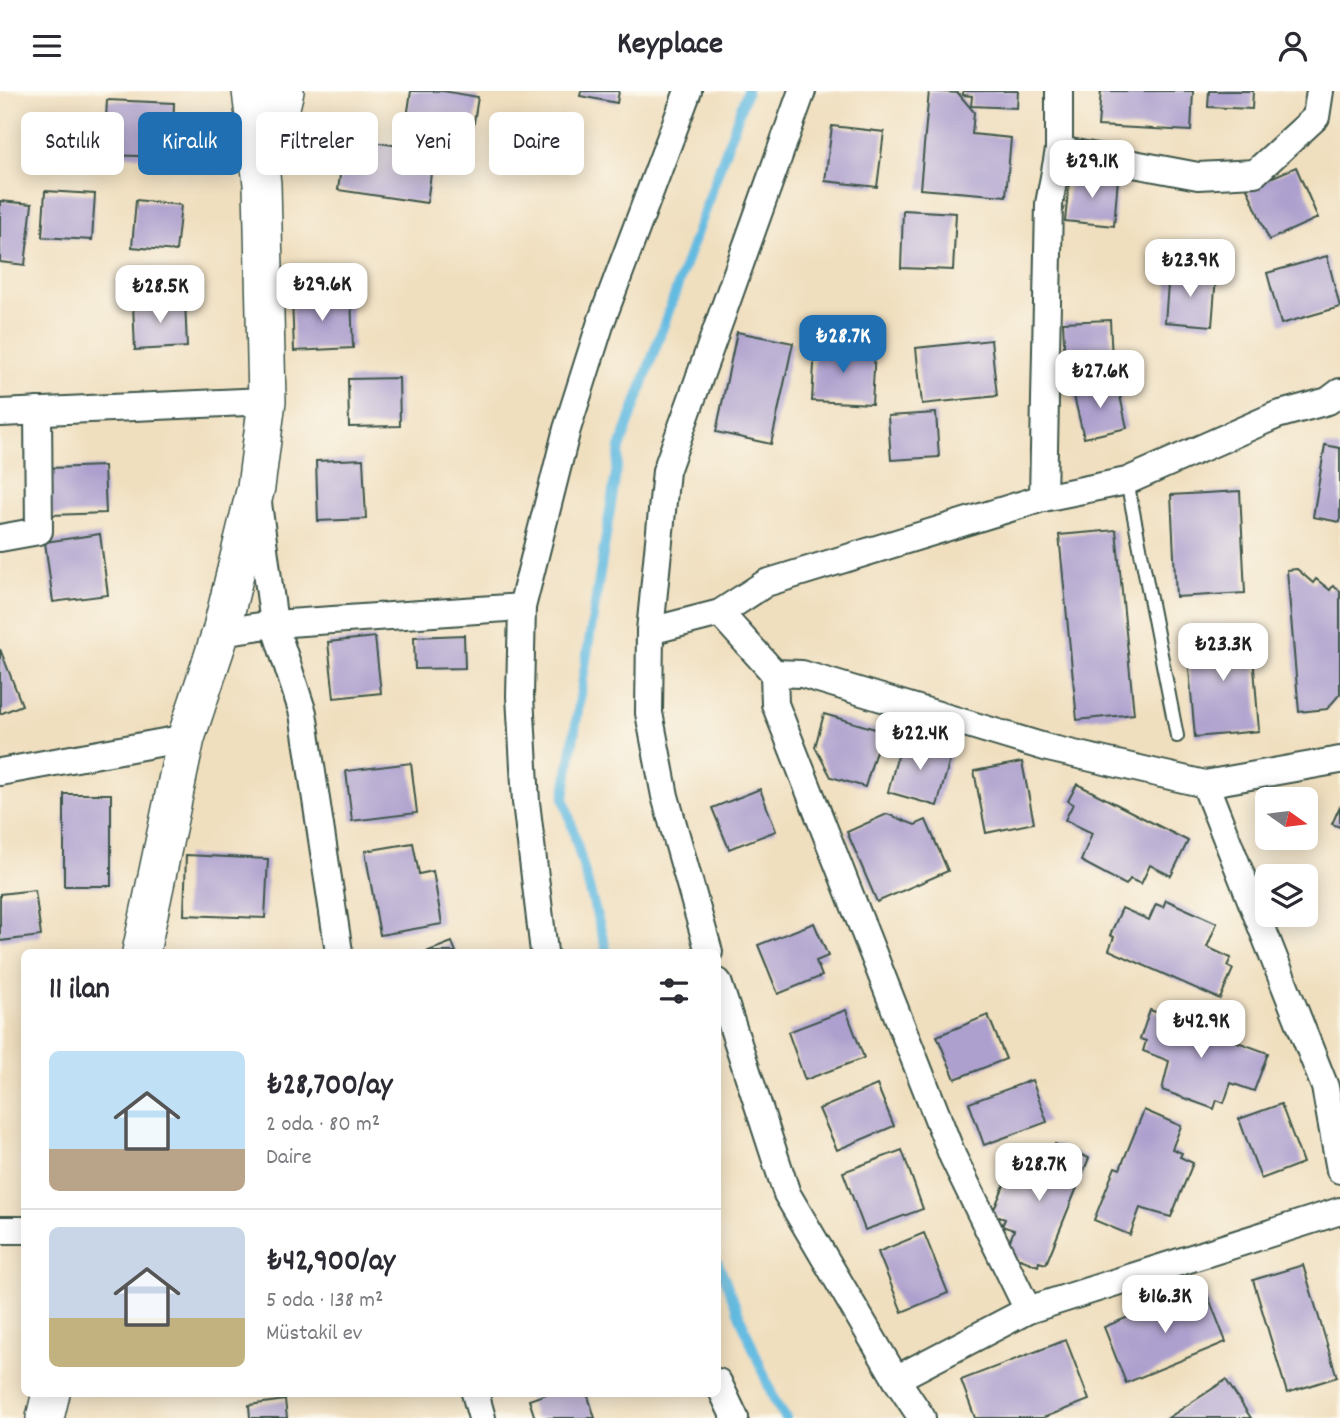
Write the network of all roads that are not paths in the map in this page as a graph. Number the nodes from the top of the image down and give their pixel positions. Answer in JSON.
{"nodes":[{"id":1,"x":251,"y":91,"type":"edge"},
{"id":2,"x":285,"y":91,"type":"edge"},
{"id":3,"x":688,"y":91,"type":"edge"},
{"id":4,"x":802,"y":91,"type":"edge"},
{"id":5,"x":1059,"y":91,"type":"edge"},
{"id":6,"x":1320,"y":91,"type":"edge"},
{"id":7,"x":1059,"y":150,"type":"junction"},
{"id":8,"x":262,"y":184,"type":"junction"},
{"id":9,"x":1336,"y":399,"type":"edge"},
{"id":10,"x":267,"y":401,"type":"junction"},
{"id":11,"x":38,"y":411,"type":"junction"},
{"id":12,"x":0,"y":413,"type":"edge"},
{"id":13,"x":1127,"y":481,"type":"junction"},
{"id":14,"x":256,"y":487,"type":"junction"},
{"id":15,"x":1044,"y":498,"type":"junction"},
{"id":16,"x":0,"y":538,"type":"edge"},
{"id":17,"x":522,"y":607,"type":"junction"},
{"id":18,"x":720,"y":613,"type":"junction"},
{"id":19,"x":274,"y":624,"type":"junction"},
{"id":20,"x":650,"y":631,"type":"junction"},
{"id":21,"x":221,"y":632,"type":"junction"},
{"id":22,"x":774,"y":673,"type":"junction"},
{"id":23,"x":1177,"y":736,"type":"dead end"},
{"id":24,"x":186,"y":738,"type":"junction"},
{"id":25,"x":1340,"y":760,"type":"edge"},
{"id":26,"x":0,"y":772,"type":"edge"},
{"id":27,"x":1205,"y":784,"type":"junction"},
{"id":28,"x":142,"y":949,"type":"edge"},
{"id":29,"x":339,"y":949,"type":"edge"},
{"id":30,"x":544,"y":949,"type":"edge"},
{"id":31,"x":708,"y":949,"type":"edge"},
{"id":32,"x":721,"y":991,"type":"edge"},
{"id":33,"x":1340,"y":1170,"type":"edge"},
{"id":34,"x":1340,"y":1211,"type":"edge"},
{"id":35,"x":0,"y":1230,"type":"edge"},
{"id":36,"x":21,"y":1230,"type":"edge"},
{"id":37,"x":1028,"y":1310,"type":"junction"},
{"id":38,"x":896,"y":1379,"type":"junction"},
{"id":39,"x":721,"y":1388,"type":"edge"},
{"id":40,"x":50,"y":1397,"type":"edge"},
{"id":41,"x":476,"y":1397,"type":"edge"},
{"id":42,"x":45,"y":1418,"type":"edge"},
{"id":43,"x":482,"y":1418,"type":"edge"},
{"id":44,"x":735,"y":1418,"type":"edge"},
{"id":45,"x":922,"y":1418,"type":"edge"}],
"edges":[{"from":1,"to":8,"type":"street"},
{"from":2,"to":8,"type":"street"},
{"from":3,"to":17,"type":"street"},
{"from":4,"to":20,"type":"street"},
{"from":5,"to":7,"type":"street"},
{"from":6,"to":7,"type":"street"},
{"from":7,"to":15,"type":"street"},
{"from":8,"to":10,"type":"street"},
{"from":9,"to":13,"type":"street"},
{"from":10,"to":11,"type":"street"},
{"from":10,"to":14,"type":"street"},
{"from":11,"to":12,"type":"street"},
{"from":11,"to":16,"type":"street"},
{"from":13,"to":15,"type":"street"},
{"from":13,"to":23,"type":"lane"},
{"from":14,"to":19,"type":"street"},
{"from":14,"to":21,"type":"street"},
{"from":15,"to":18,"type":"street"},
{"from":17,"to":19,"type":"street"},
{"from":17,"to":30,"type":"street"},
{"from":18,"to":20,"type":"street"},
{"from":18,"to":22,"type":"street"},
{"from":19,"to":21,"type":"street"},
{"from":19,"to":29,"type":"street"},
{"from":20,"to":31,"type":"street"},
{"from":21,"to":24,"type":"street"},
{"from":22,"to":27,"type":"street"},
{"from":22,"to":37,"type":"street"},
{"from":24,"to":26,"type":"street"},
{"from":24,"to":28,"type":"street"},
{"from":25,"to":27,"type":"street"},
{"from":27,"to":33,"type":"street"},
{"from":32,"to":38,"type":"street"},
{"from":34,"to":37,"type":"street"},
{"from":35,"to":36,"type":"street"},
{"from":37,"to":38,"type":"street"},
{"from":38,"to":45,"type":"street"},
{"from":39,"to":44,"type":"street"},
{"from":40,"to":42,"type":"street"},
{"from":41,"to":43,"type":"street"}]}
